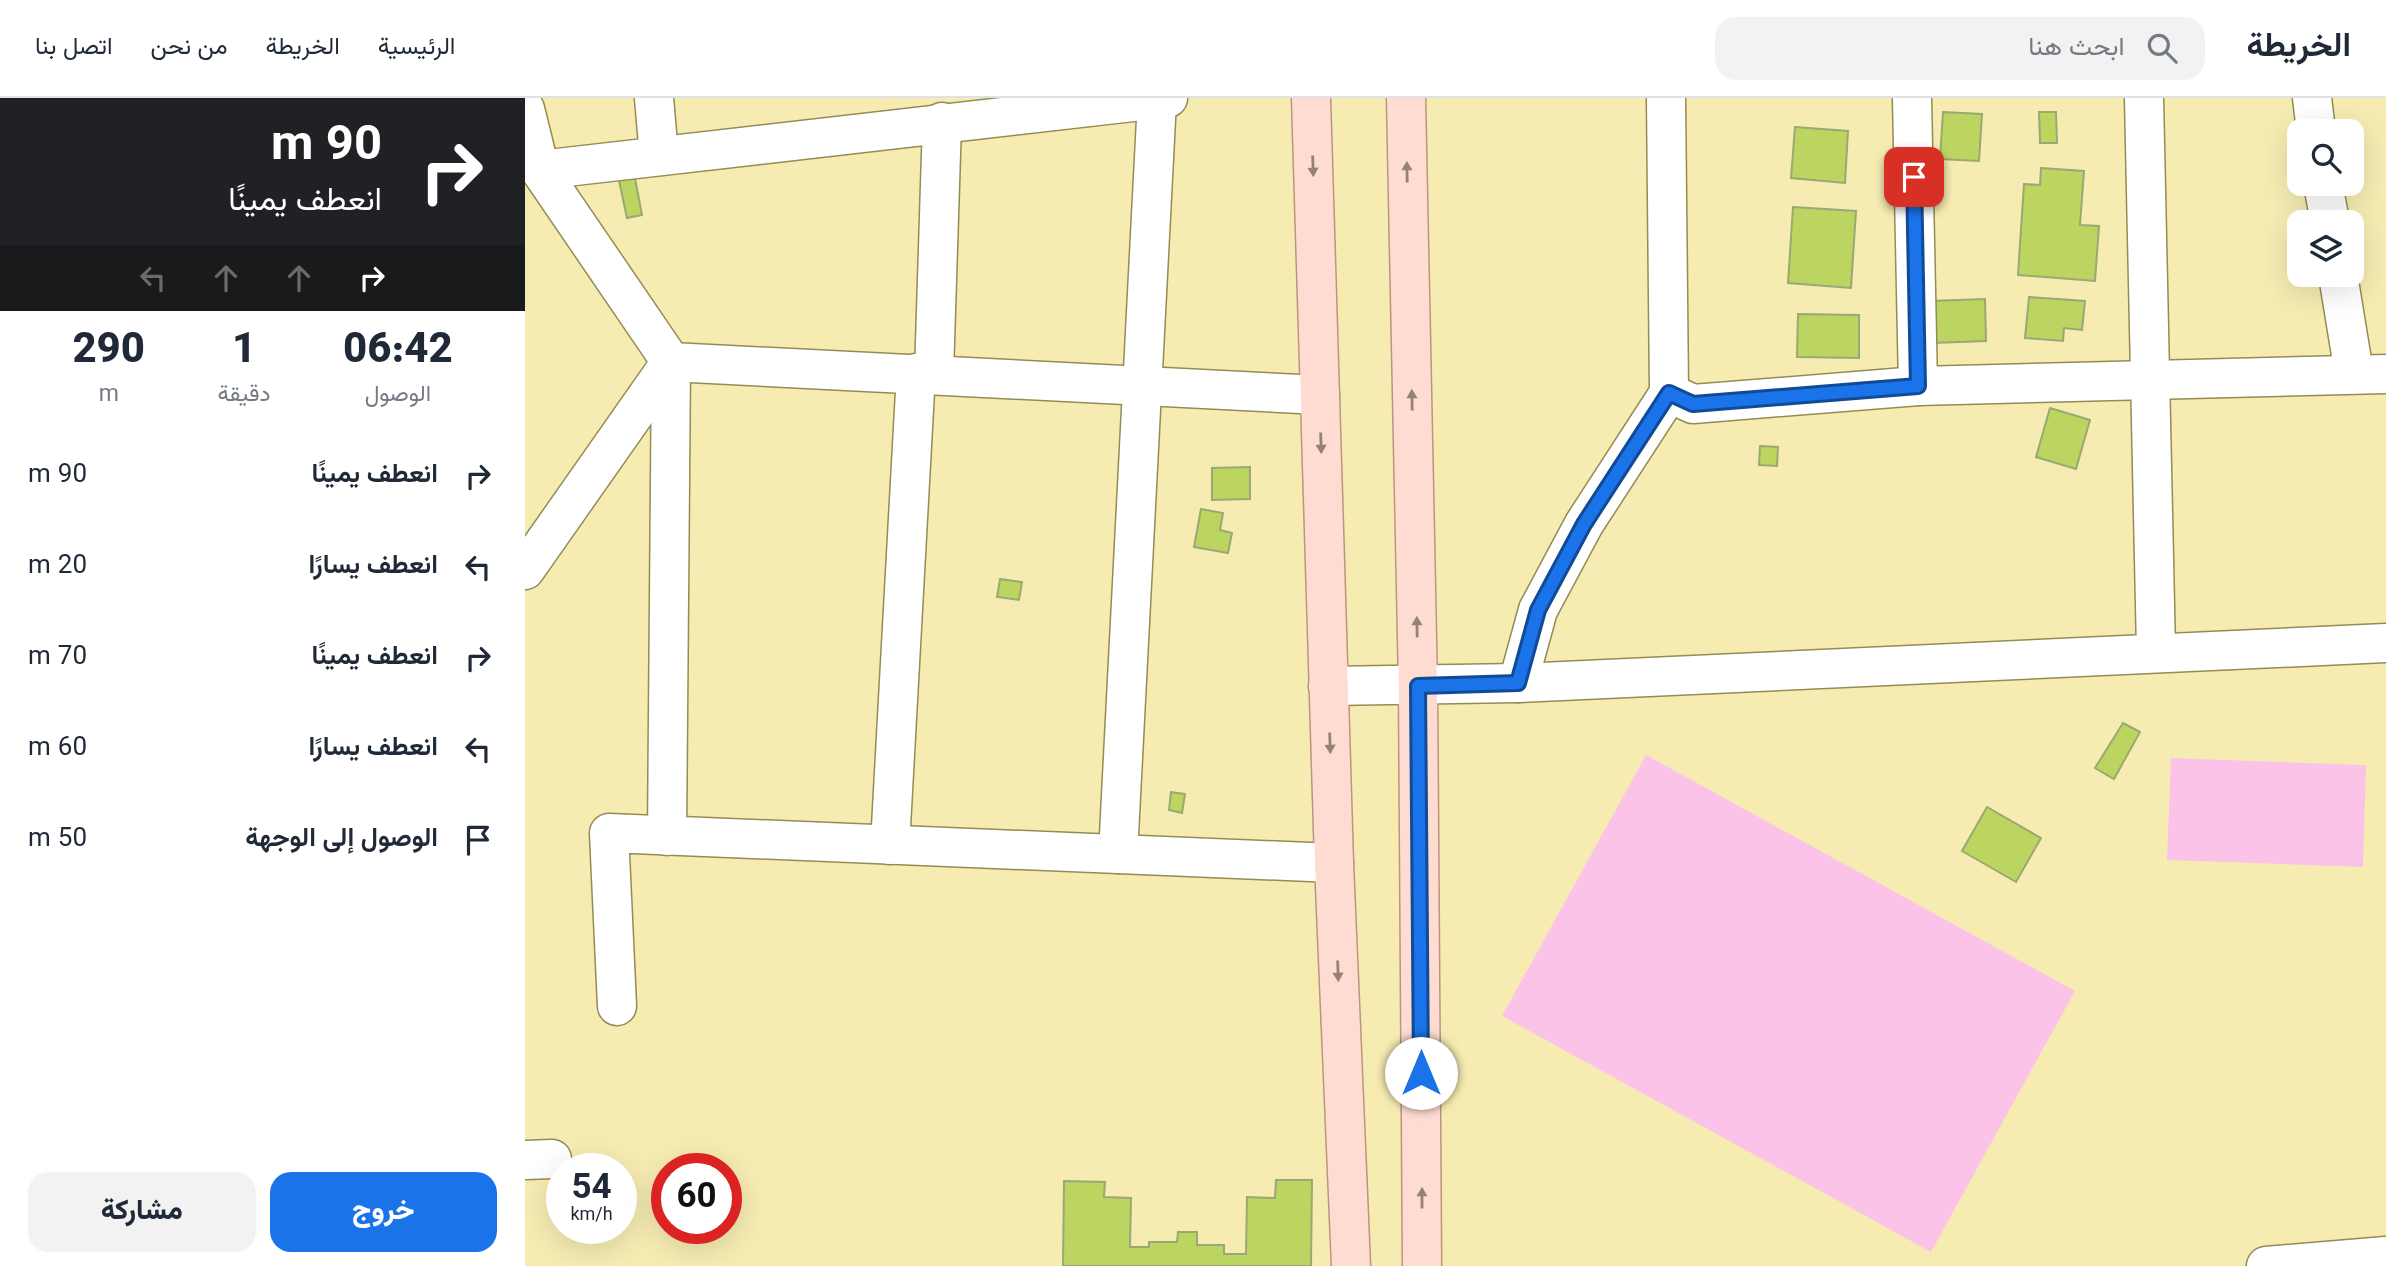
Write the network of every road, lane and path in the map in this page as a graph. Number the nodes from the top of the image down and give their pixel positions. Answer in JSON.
{"nodes":[{"id":1,"x":654,"y":98,"type":"edge"},
{"id":2,"x":1311,"y":98,"type":"edge"},
{"id":3,"x":1406,"y":98,"type":"edge"},
{"id":4,"x":1666,"y":98,"type":"edge"},
{"id":5,"x":1912,"y":98,"type":"edge"},
{"id":6,"x":2144,"y":98,"type":"edge"},
{"id":7,"x":2312,"y":98,"type":"edge"},
{"id":8,"x":1162,"y":99,"type":"edge"},
{"id":9,"x":525,"y":109,"type":"edge"},
{"id":10,"x":2315,"y":119,"type":"edge"},
{"id":11,"x":942,"y":122,"type":"junction"},
{"id":12,"x":659,"y":156,"type":"junction"},
{"id":13,"x":540,"y":170,"type":"junction"},
{"id":14,"x":2342,"y":287,"type":"edge"},
{"id":15,"x":671,"y":362,"type":"junction"},
{"id":16,"x":925,"y":374,"type":"junction"},
{"id":17,"x":2370,"y":374,"type":"edge"},
{"id":18,"x":2148,"y":378,"type":"junction"},
{"id":19,"x":1918,"y":386,"type":"junction"},
{"id":20,"x":1143,"y":388,"type":"junction"},
{"id":21,"x":1669,"y":393,"type":"junction"},
{"id":22,"x":1320,"y":395,"type":"junction"},
{"id":23,"x":525,"y":570,"type":"edge"},
{"id":24,"x":2386,"y":643,"type":"edge"},
{"id":25,"x":2156,"y":651,"type":"junction"},
{"id":26,"x":1518,"y":683,"type":"junction"},
{"id":27,"x":1328,"y":686,"type":"junction"},
{"id":28,"x":1418,"y":686,"type":"junction"},
{"id":29,"x":667,"y":836,"type":"junction"},
{"id":30,"x":890,"y":845,"type":"junction"},
{"id":31,"x":1118,"y":854,"type":"junction"},
{"id":32,"x":1334,"y":863,"type":"junction"},
{"id":33,"x":617,"y":1006,"type":"dead end"},
{"id":34,"x":2375,"y":1260,"type":"edge"},
{"id":35,"x":1351,"y":1266,"type":"edge"},
{"id":36,"x":1422,"y":1266,"type":"edge"},
{"id":37,"x":2266,"y":1266,"type":"edge"}],
"edges":[{"from":1,"to":12,"type":"street"},
{"from":2,"to":22,"type":"main road","one_way":true},
{"from":28,"to":3,"type":"main road","one_way":true},
{"from":4,"to":21,"type":"street"},
{"from":5,"to":19,"type":"street"},
{"from":6,"to":18,"type":"street"},
{"from":7,"to":10,"type":"street"},
{"from":8,"to":11,"type":"street"},
{"from":8,"to":20,"type":"street"},
{"from":9,"to":13,"type":"street"},
{"from":11,"to":12,"type":"street"},
{"from":11,"to":16,"type":"street"},
{"from":12,"to":13,"type":"street"},
{"from":13,"to":15,"type":"street"},
{"from":14,"to":17,"type":"street"},
{"from":15,"to":16,"type":"street"},
{"from":15,"to":23,"type":"street"},
{"from":15,"to":29,"type":"street"},
{"from":16,"to":20,"type":"street"},
{"from":16,"to":30,"type":"street"},
{"from":17,"to":18,"type":"street"},
{"from":18,"to":19,"type":"street"},
{"from":18,"to":25,"type":"street"},
{"from":19,"to":21,"type":"street"},
{"from":20,"to":22,"type":"street"},
{"from":20,"to":31,"type":"street"},
{"from":21,"to":26,"type":"street"},
{"from":22,"to":27,"type":"main road","one_way":true},
{"from":24,"to":25,"type":"street"},
{"from":25,"to":26,"type":"street"},
{"from":26,"to":28,"type":"street"},
{"from":27,"to":28,"type":"street"},
{"from":27,"to":32,"type":"main road","one_way":true},
{"from":36,"to":28,"type":"main road","one_way":true},
{"from":29,"to":30,"type":"street"},
{"from":29,"to":33,"type":"street"},
{"from":30,"to":31,"type":"street"},
{"from":31,"to":32,"type":"street"},
{"from":32,"to":35,"type":"main road","one_way":true},
{"from":34,"to":37,"type":"street"}]}
